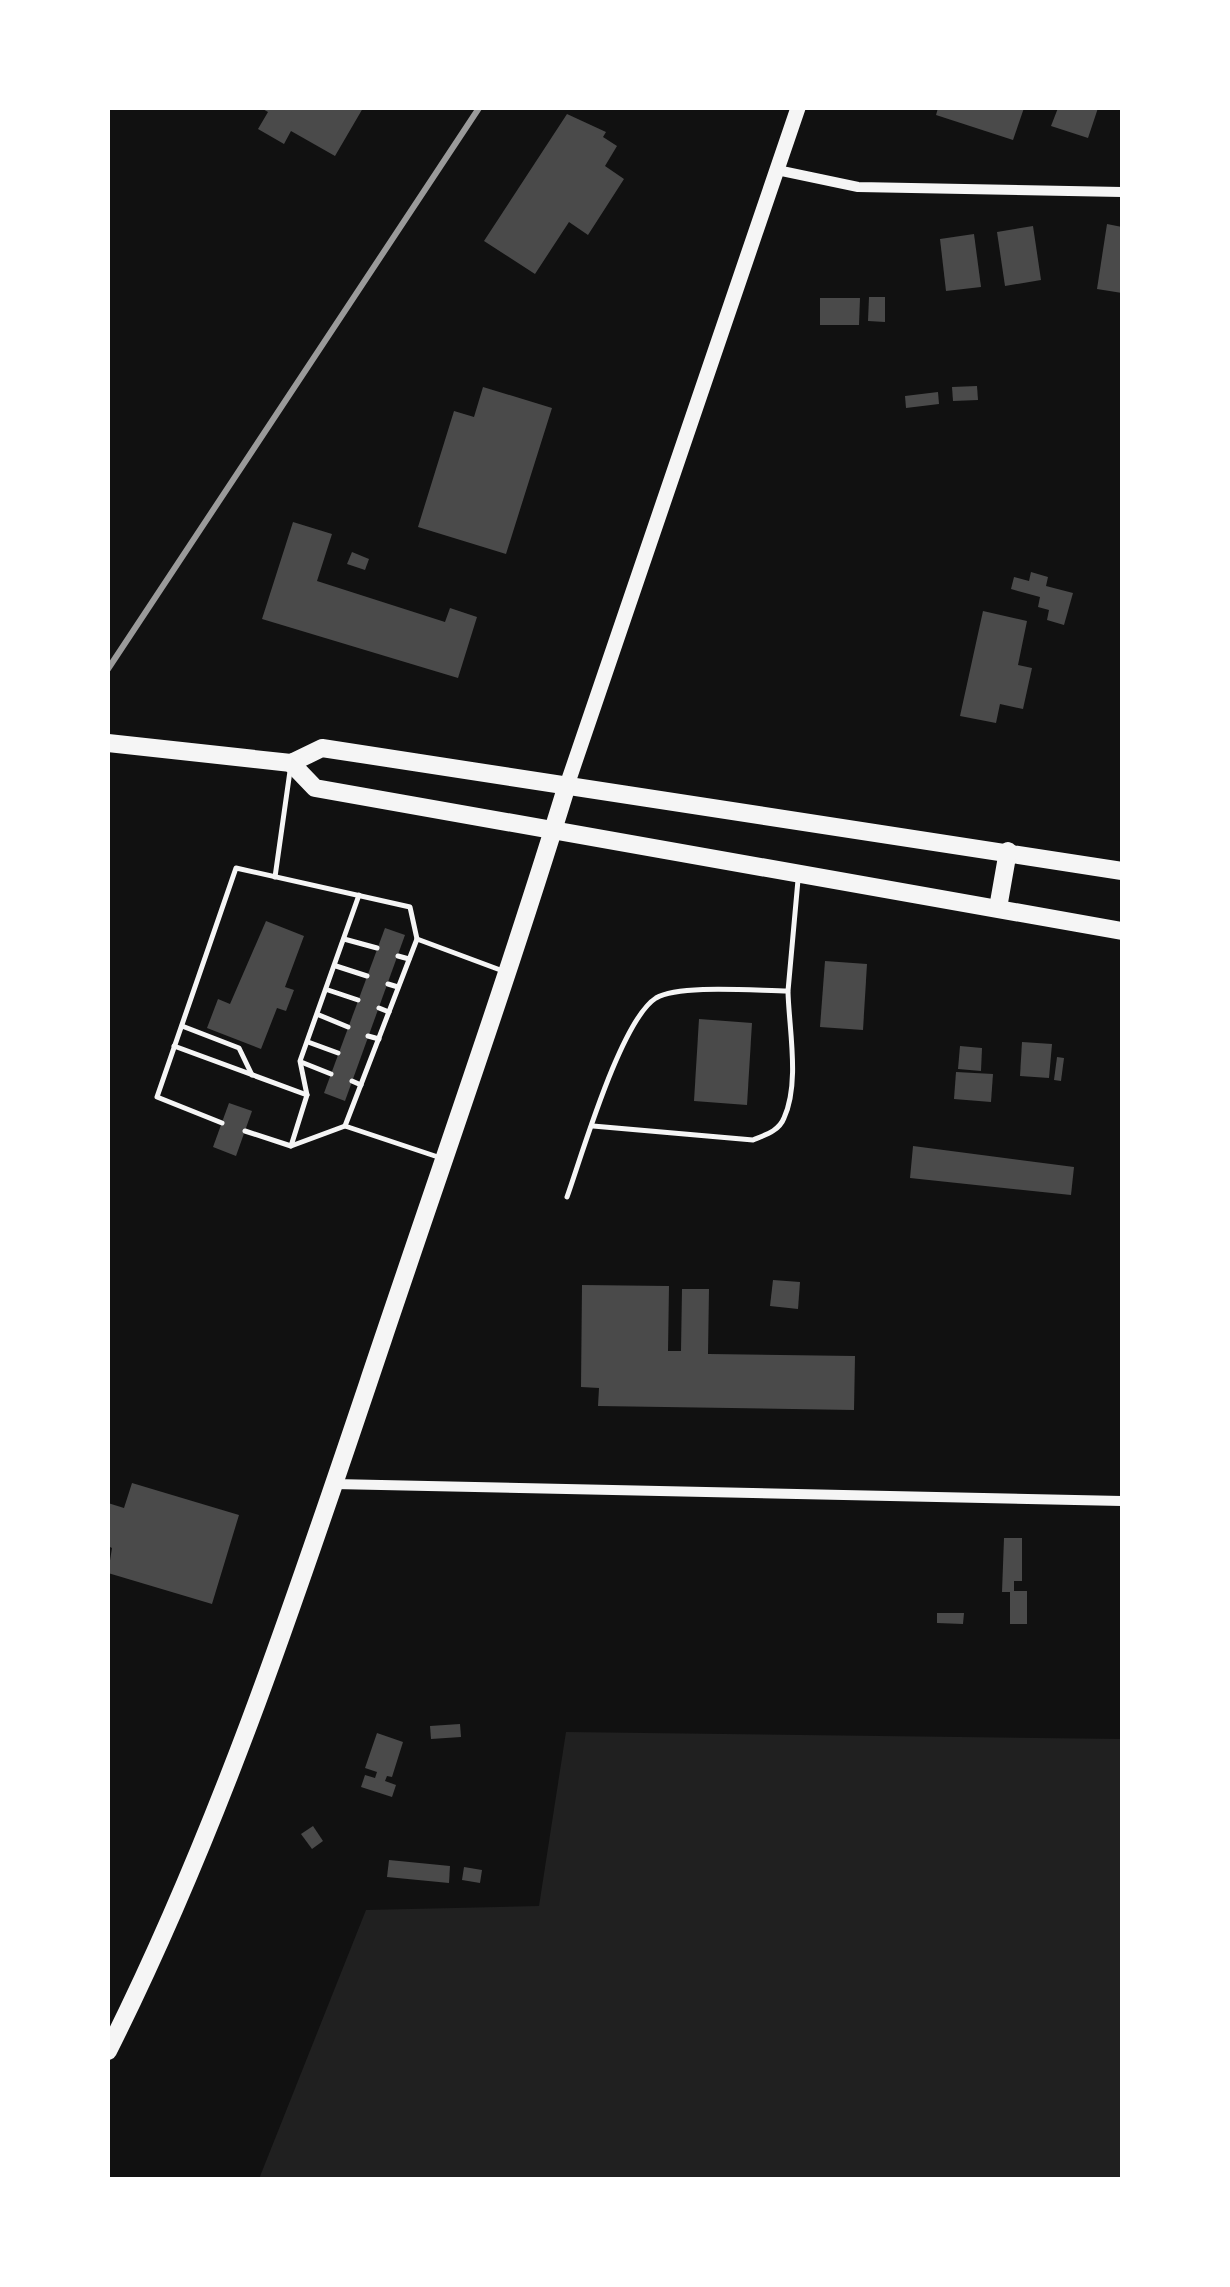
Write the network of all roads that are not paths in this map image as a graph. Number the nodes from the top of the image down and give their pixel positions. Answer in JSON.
{"nodes":[{"id":1,"x":798,"y":108,"type":"edge"},
{"id":2,"x":777,"y":170,"type":"junction"},
{"id":3,"x":1122,"y":192,"type":"edge"},
{"id":4,"x":108,"y":744,"type":"edge"},
{"id":5,"x":291,"y":763,"type":"junction"},
{"id":6,"x":567,"y":786,"type":"junction"},
{"id":7,"x":554,"y":827,"type":"junction"},
{"id":8,"x":1008,"y":851,"type":"junction"},
{"id":9,"x":1122,"y":871,"type":"edge"},
{"id":10,"x":798,"y":872,"type":"junction"},
{"id":11,"x":276,"y":876,"type":"junction"},
{"id":12,"x":359,"y":895,"type":"junction"},
{"id":13,"x":998,"y":908,"type":"junction"},
{"id":14,"x":1122,"y":932,"type":"edge"},
{"id":15,"x":344,"y":939,"type":"junction"},
{"id":16,"x":417,"y":940,"type":"junction"},
{"id":17,"x":377,"y":948,"type":"dead end"},
{"id":18,"x":398,"y":956,"type":"dead end"},
{"id":19,"x":409,"y":959,"type":"junction"},
{"id":20,"x":336,"y":966,"type":"junction"},
{"id":21,"x":506,"y":972,"type":"junction"},
{"id":22,"x":366,"y":976,"type":"dead end"},
{"id":23,"x":388,"y":984,"type":"dead end"},
{"id":24,"x":398,"y":987,"type":"junction"},
{"id":25,"x":328,"y":990,"type":"junction"},
{"id":26,"x":788,"y":991,"type":"junction"},
{"id":27,"x":358,"y":1000,"type":"dead end"},
{"id":28,"x":379,"y":1008,"type":"dead end"},
{"id":29,"x":389,"y":1012,"type":"junction"},
{"id":30,"x":318,"y":1015,"type":"junction"},
{"id":31,"x":182,"y":1026,"type":"junction"},
{"id":32,"x":348,"y":1027,"type":"dead end"},
{"id":33,"x":368,"y":1036,"type":"dead end"},
{"id":34,"x":379,"y":1040,"type":"junction"},
{"id":35,"x":308,"y":1042,"type":"junction"},
{"id":36,"x":174,"y":1046,"type":"junction"},
{"id":37,"x":338,"y":1053,"type":"dead end"},
{"id":38,"x":300,"y":1061,"type":"junction"},
{"id":39,"x":360,"y":1061,"type":"dead end"},
{"id":40,"x":369,"y":1064,"type":"junction"},
{"id":41,"x":331,"y":1074,"type":"dead end"},
{"id":42,"x":252,"y":1075,"type":"junction"},
{"id":43,"x":352,"y":1082,"type":"dead end"},
{"id":44,"x":361,"y":1085,"type":"junction"},
{"id":45,"x":307,"y":1095,"type":"junction"},
{"id":46,"x":222,"y":1122,"type":"dead end"},
{"id":47,"x":345,"y":1126,"type":"junction"},
{"id":48,"x":593,"y":1126,"type":"junction"},
{"id":49,"x":245,"y":1130,"type":"dead end"},
{"id":50,"x":292,"y":1146,"type":"junction"},
{"id":51,"x":443,"y":1159,"type":"junction"},
{"id":52,"x":567,"y":1197,"type":"dead end"},
{"id":53,"x":334,"y":1484,"type":"junction"},
{"id":54,"x":1122,"y":1501,"type":"edge"},
{"id":55,"x":108,"y":2051,"type":"edge"}],
"edges":[{"from":1,"to":2,"type":"main road"},
{"from":2,"to":3,"type":"street"},
{"from":2,"to":6,"type":"main road"},
{"from":4,"to":5,"type":"highway"},
{"from":5,"to":6,"type":"highway"},
{"from":5,"to":7,"type":"highway"},
{"from":5,"to":11,"type":"lane"},
{"from":6,"to":7,"type":"highway"},
{"from":6,"to":8,"type":"highway"},
{"from":7,"to":10,"type":"highway"},
{"from":7,"to":21,"type":"highway"},
{"from":8,"to":9,"type":"highway"},
{"from":8,"to":13,"type":"highway"},
{"from":10,"to":13,"type":"highway"},
{"from":10,"to":26,"type":"lane"},
{"from":11,"to":12,"type":"lane"},
{"from":11,"to":31,"type":"lane"},
{"from":12,"to":15,"type":"lane"},
{"from":12,"to":16,"type":"lane"},
{"from":13,"to":14,"type":"highway"},
{"from":15,"to":17,"type":"lane"},
{"from":15,"to":20,"type":"lane"},
{"from":16,"to":19,"type":"lane"},
{"from":16,"to":21,"type":"lane"},
{"from":18,"to":19,"type":"lane"},
{"from":19,"to":24,"type":"lane"},
{"from":20,"to":22,"type":"lane"},
{"from":20,"to":25,"type":"lane"},
{"from":21,"to":51,"type":"highway"},
{"from":23,"to":24,"type":"lane"},
{"from":24,"to":29,"type":"lane"},
{"from":25,"to":27,"type":"lane"},
{"from":25,"to":30,"type":"lane"},
{"from":26,"to":48,"type":"lane"},
{"from":26,"to":48,"type":"lane"},
{"from":28,"to":29,"type":"lane"},
{"from":29,"to":34,"type":"lane"},
{"from":30,"to":32,"type":"lane"},
{"from":30,"to":35,"type":"lane"},
{"from":31,"to":36,"type":"lane"},
{"from":31,"to":42,"type":"lane"},
{"from":33,"to":34,"type":"lane"},
{"from":34,"to":40,"type":"lane"},
{"from":35,"to":37,"type":"lane"},
{"from":35,"to":38,"type":"lane"},
{"from":36,"to":42,"type":"lane"},
{"from":36,"to":46,"type":"lane"},
{"from":38,"to":41,"type":"lane"},
{"from":38,"to":45,"type":"lane"},
{"from":39,"to":40,"type":"lane"},
{"from":40,"to":44,"type":"lane"},
{"from":42,"to":45,"type":"lane"},
{"from":43,"to":44,"type":"lane"},
{"from":44,"to":47,"type":"lane"},
{"from":45,"to":50,"type":"lane"},
{"from":47,"to":50,"type":"lane"},
{"from":47,"to":51,"type":"lane"},
{"from":48,"to":52,"type":"lane"},
{"from":49,"to":50,"type":"lane"},
{"from":51,"to":53,"type":"highway"},
{"from":53,"to":54,"type":"street"},
{"from":53,"to":55,"type":"highway"}]}
